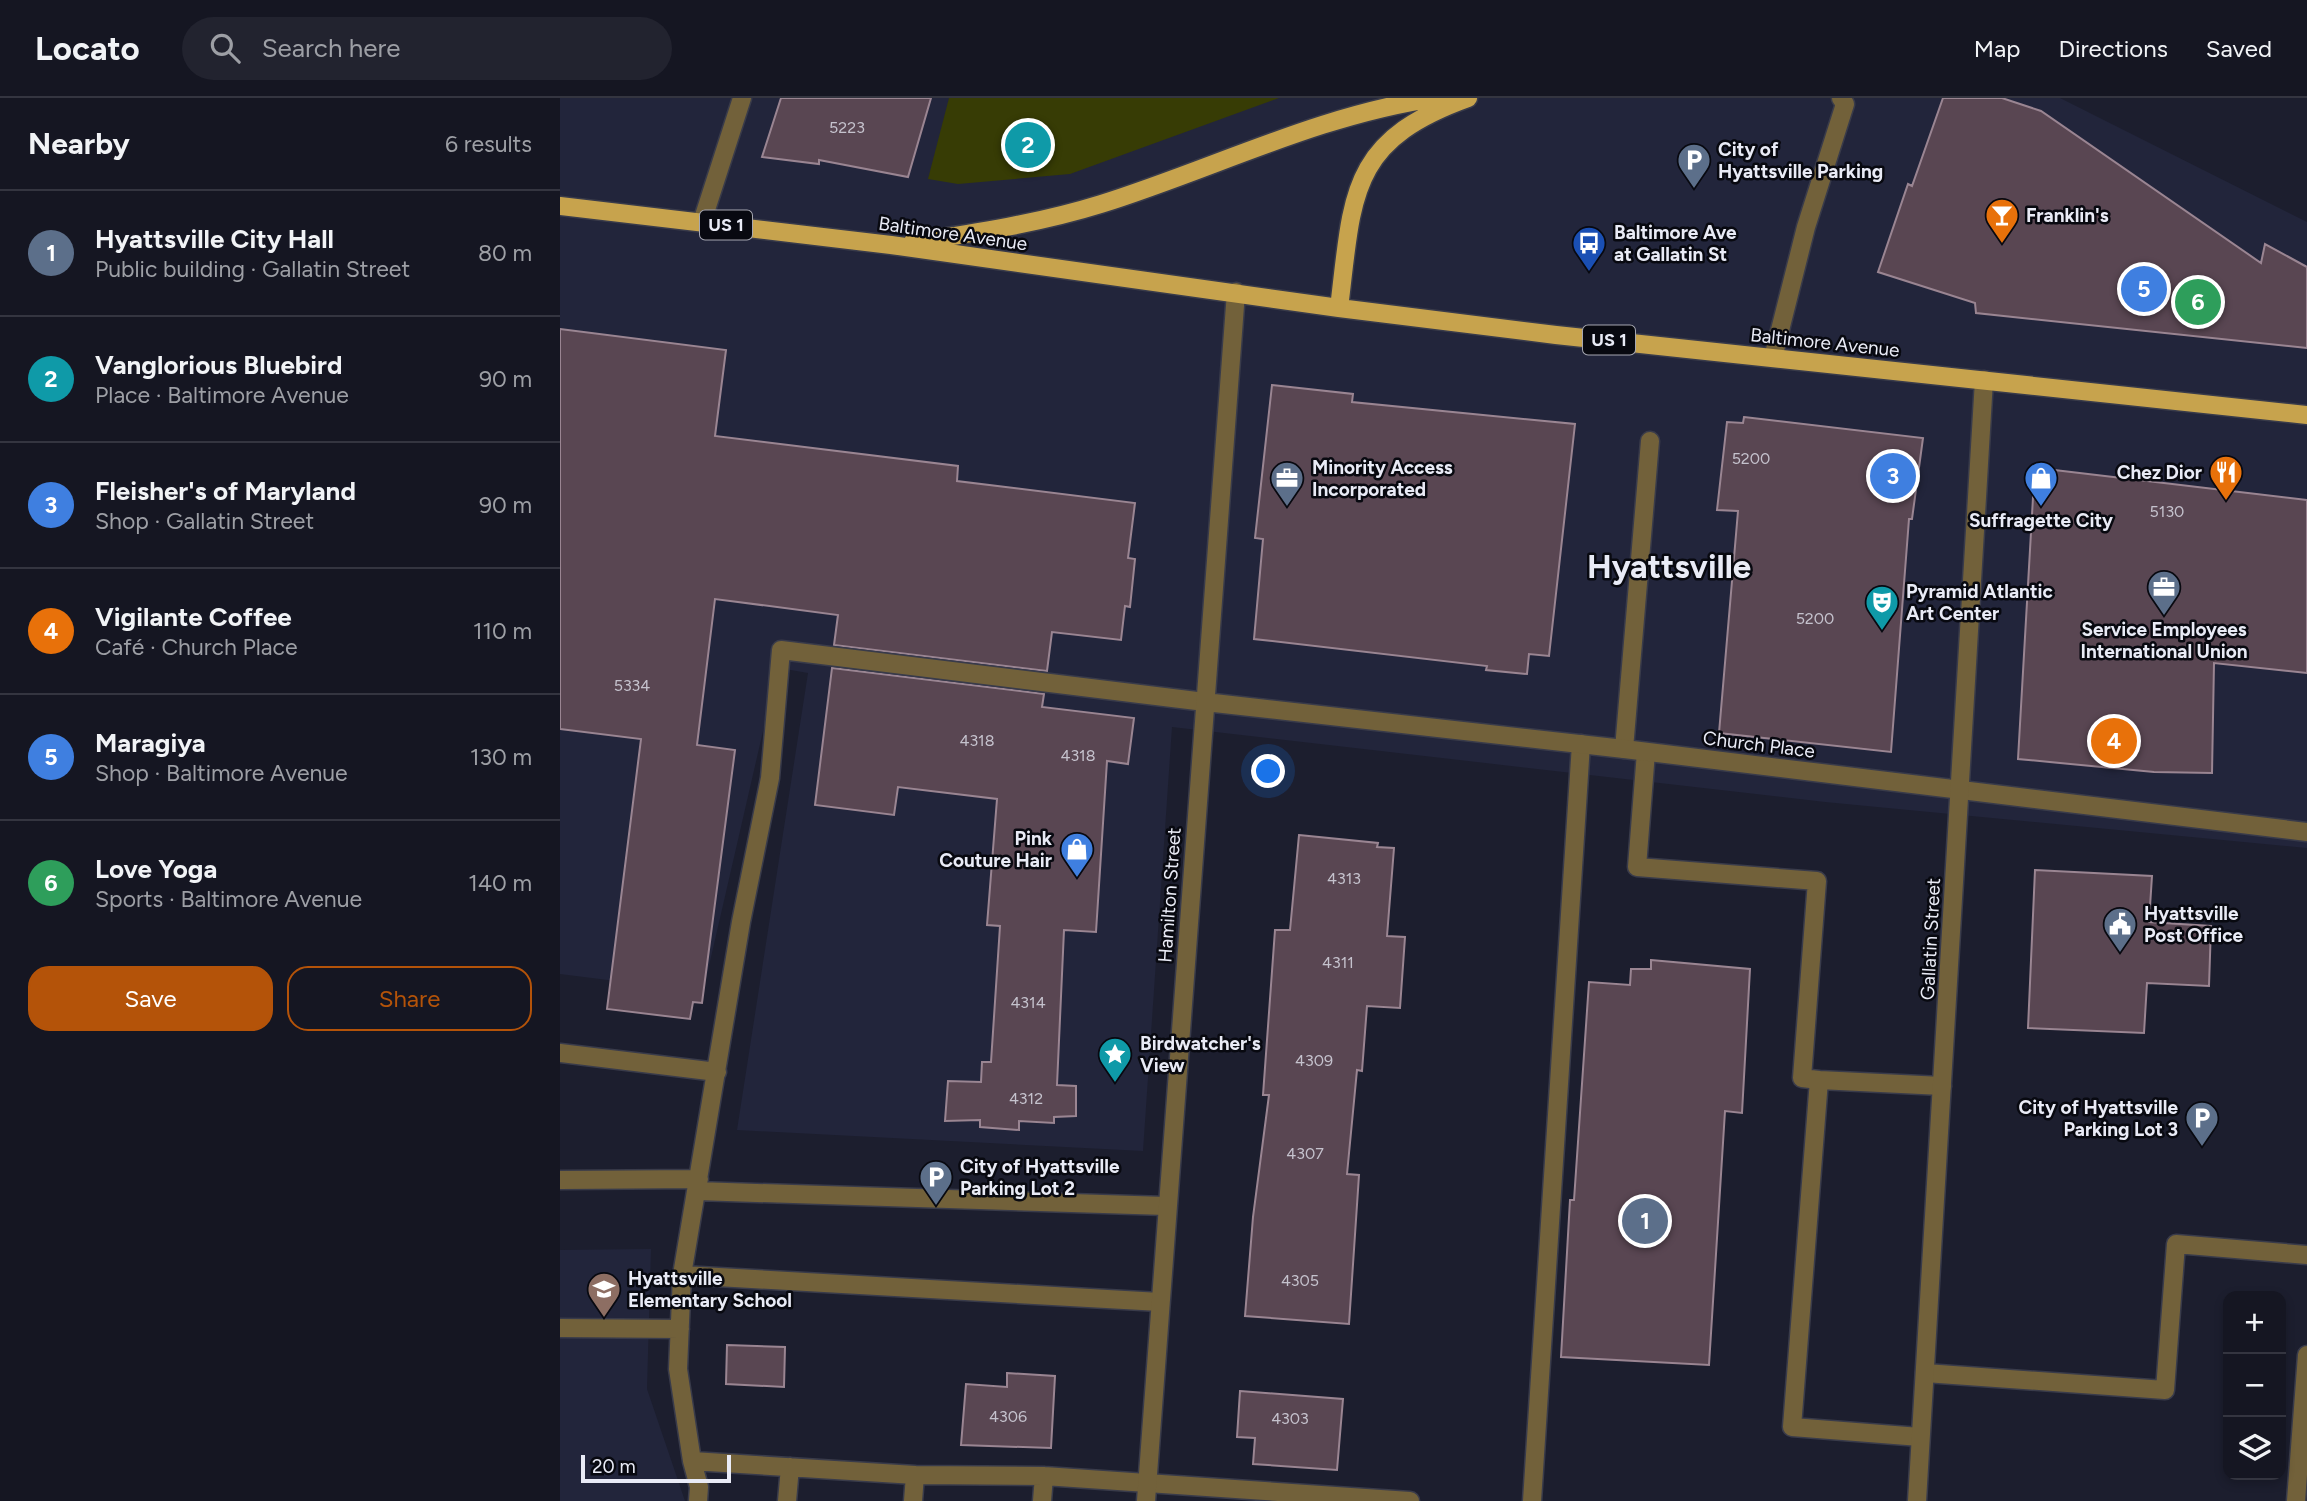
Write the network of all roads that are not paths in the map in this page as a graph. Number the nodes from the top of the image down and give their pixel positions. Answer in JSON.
{"nodes":[{"id":1,"x":742,"y":98,"type":"edge"},
{"id":2,"x":1435,"y":98,"type":"edge"},
{"id":3,"x":1468,"y":98,"type":"edge"},
{"id":4,"x":1841,"y":98,"type":"edge"},
{"id":5,"x":560,"y":206,"type":"edge"},
{"id":6,"x":702,"y":222,"type":"junction"},
{"id":7,"x":891,"y":245,"type":"junction"},
{"id":8,"x":1236,"y":292,"type":"junction"},
{"id":9,"x":1339,"y":308,"type":"junction"},
{"id":10,"x":1773,"y":358,"type":"junction"},
{"id":11,"x":1984,"y":380,"type":"junction"},
{"id":12,"x":2307,"y":415,"type":"edge"},
{"id":13,"x":1650,"y":441,"type":"dead end"},
{"id":14,"x":1205,"y":702,"type":"junction"},
{"id":15,"x":1581,"y":744,"type":"junction"},
{"id":16,"x":1624,"y":749,"type":"junction"},
{"id":17,"x":1646,"y":752,"type":"junction"},
{"id":18,"x":1960,"y":790,"type":"junction"},
{"id":19,"x":2307,"y":832,"type":"edge"},
{"id":20,"x":560,"y":1053,"type":"edge"},
{"id":21,"x":717,"y":1072,"type":"junction"},
{"id":22,"x":1819,"y":1080,"type":"junction"},
{"id":23,"x":1942,"y":1086,"type":"junction"},
{"id":24,"x":560,"y":1180,"type":"edge"},
{"id":25,"x":698,"y":1185,"type":"junction"},
{"id":26,"x":1166,"y":1206,"type":"junction"},
{"id":27,"x":2307,"y":1255,"type":"edge"},
{"id":28,"x":682,"y":1275,"type":"junction"},
{"id":29,"x":1160,"y":1302,"type":"junction"},
{"id":30,"x":560,"y":1328,"type":"edge"},
{"id":31,"x":680,"y":1329,"type":"junction"},
{"id":32,"x":2307,"y":1355,"type":"edge"},
{"id":33,"x":1925,"y":1373,"type":"junction"},
{"id":34,"x":1920,"y":1437,"type":"junction"},
{"id":35,"x":692,"y":1461,"type":"junction"},
{"id":36,"x":790,"y":1467,"type":"junction"},
{"id":37,"x":915,"y":1475,"type":"junction"},
{"id":38,"x":1044,"y":1476,"type":"junction"},
{"id":39,"x":1147,"y":1493,"type":"edge"},
{"id":40,"x":698,"y":1501,"type":"edge"},
{"id":41,"x":787,"y":1501,"type":"edge"},
{"id":42,"x":914,"y":1501,"type":"edge"},
{"id":43,"x":1042,"y":1501,"type":"edge"},
{"id":44,"x":1410,"y":1501,"type":"edge"},
{"id":45,"x":1532,"y":1501,"type":"edge"},
{"id":46,"x":1917,"y":1501,"type":"edge"},
{"id":47,"x":2296,"y":1501,"type":"edge"}],
"edges":[{"from":1,"to":6,"type":"street"},
{"from":2,"to":7,"type":"main road"},
{"from":3,"to":9,"type":"main road"},
{"from":4,"to":10,"type":"street"},
{"from":5,"to":6,"type":"main road","name":"Baltimore Avenue","number":"US 1"},
{"from":6,"to":7,"type":"main road","name":"Baltimore Avenue","number":"US 1"},
{"from":7,"to":8,"type":"main road","name":"Baltimore Avenue","number":"US 1"},
{"from":8,"to":9,"type":"main road","name":"Baltimore Avenue","number":"US 1"},
{"from":8,"to":14,"type":"street","name":"Hamilton Street"},
{"from":9,"to":10,"type":"main road","name":"Baltimore Avenue","number":"US 1"},
{"from":10,"to":11,"type":"main road","name":"Baltimore Avenue","number":"US 1"},
{"from":11,"to":12,"type":"main road","name":"Baltimore Avenue","number":"US 1"},
{"from":11,"to":18,"type":"street","name":"Gallatin Street"},
{"from":13,"to":16,"type":"street"},
{"from":14,"to":15,"type":"street","name":"Church Place"},
{"from":14,"to":21,"type":"street","name":"Church Place"},
{"from":14,"to":26,"type":"street","name":"Hamilton Street"},
{"from":15,"to":16,"type":"street","name":"Church Place"},
{"from":15,"to":45,"type":"street"},
{"from":16,"to":17,"type":"street","name":"Church Place"},
{"from":17,"to":18,"type":"street","name":"Church Place"},
{"from":17,"to":22,"type":"street"},
{"from":18,"to":19,"type":"street","name":"Church Place"},
{"from":18,"to":23,"type":"street","name":"Gallatin Street"},
{"from":20,"to":21,"type":"street"},
{"from":21,"to":25,"type":"street"},
{"from":22,"to":23,"type":"street"},
{"from":22,"to":34,"type":"street"},
{"from":23,"to":33,"type":"street","name":"Gallatin Street"},
{"from":24,"to":25,"type":"street"},
{"from":25,"to":26,"type":"street"},
{"from":25,"to":28,"type":"street"},
{"from":26,"to":29,"type":"street","name":"Hamilton Street"},
{"from":27,"to":33,"type":"street"},
{"from":28,"to":29,"type":"street"},
{"from":28,"to":31,"type":"street"},
{"from":29,"to":39,"type":"street","name":"Hamilton Street"},
{"from":30,"to":31,"type":"street"},
{"from":31,"to":35,"type":"street"},
{"from":32,"to":47,"type":"street"},
{"from":33,"to":34,"type":"street","name":"Gallatin Street"},
{"from":34,"to":46,"type":"street","name":"Gallatin Street"},
{"from":35,"to":36,"type":"street"},
{"from":35,"to":40,"type":"street"},
{"from":36,"to":37,"type":"street"},
{"from":36,"to":41,"type":"street"},
{"from":37,"to":38,"type":"street"},
{"from":37,"to":42,"type":"street"},
{"from":38,"to":39,"type":"street"},
{"from":38,"to":43,"type":"street"},
{"from":39,"to":44,"type":"street"}]}
